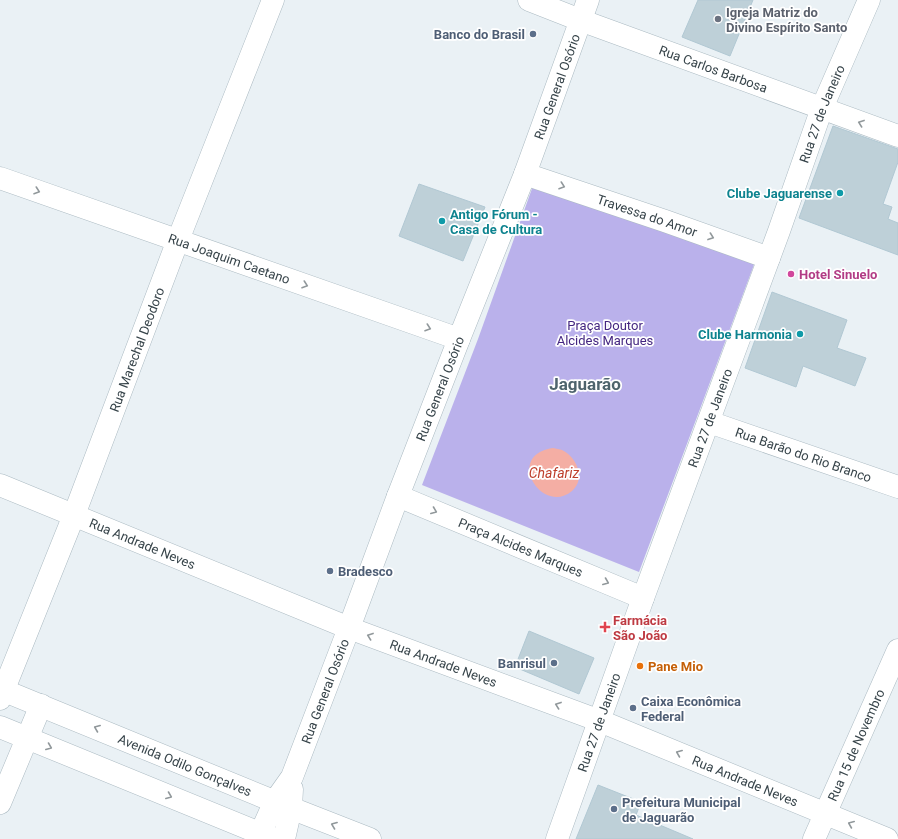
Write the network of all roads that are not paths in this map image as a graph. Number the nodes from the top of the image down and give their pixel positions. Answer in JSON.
{"nodes":[{"id":1,"x":273,"y":0,"type":"edge"},
{"id":2,"x":529,"y":0,"type":"edge"},
{"id":3,"x":588,"y":0,"type":"edge"},
{"id":4,"x":869,"y":0,"type":"edge"},
{"id":5,"x":580,"y":20,"type":"junction"},
{"id":6,"x":822,"y":108,"type":"junction"},
{"id":7,"x":898,"y":136,"type":"edge"},
{"id":8,"x":525,"y":174,"type":"junction"},
{"id":9,"x":0,"y":178,"type":"edge"},
{"id":10,"x":178,"y":240,"type":"junction"},
{"id":11,"x":769,"y":258,"type":"junction"},
{"id":12,"x":459,"y":339,"type":"junction"},
{"id":13,"x":709,"y":422,"type":"junction"},
{"id":14,"x":0,"y":486,"type":"edge"},
{"id":15,"x":898,"y":487,"type":"edge"},
{"id":16,"x":398,"y":496,"type":"junction"},
{"id":17,"x":74,"y":515,"type":"junction"},
{"id":18,"x":643,"y":598,"type":"junction"},
{"id":19,"x":349,"y":628,"type":"junction"},
{"id":20,"x":898,"y":650,"type":"edge"},
{"id":21,"x":1,"y":693,"type":"edge"},
{"id":22,"x":41,"y":705,"type":"junction"},
{"id":23,"x":600,"y":721,"type":"junction"},
{"id":24,"x":0,"y":727,"type":"edge"},
{"id":25,"x":26,"y":737,"type":"junction"},
{"id":26,"x":0,"y":803,"type":"edge"},
{"id":27,"x":283,"y":805,"type":"junction"},
{"id":28,"x":826,"y":814,"type":"junction"},
{"id":29,"x":264,"y":837,"type":"edge"},
{"id":30,"x":284,"y":839,"type":"edge"},
{"id":31,"x":370,"y":839,"type":"edge"},
{"id":32,"x":557,"y":839,"type":"edge"},
{"id":33,"x":814,"y":839,"type":"edge"},
{"id":34,"x":887,"y":839,"type":"edge"}],
"edges":[{"from":1,"to":10,"type":"street","name":"Rua Marechal Deodoro"},
{"from":2,"to":5,"type":"street","name":"Rua Carlos Barbosa"},
{"from":3,"to":5,"type":"street","name":"Rua General Osório"},
{"from":4,"to":6,"type":"street","name":"Rua 27 de Janeiro"},
{"from":5,"to":6,"type":"street","name":"Rua Carlos Barbosa"},
{"from":5,"to":8,"type":"street","name":"Rua General Osório"},
{"from":7,"to":6,"type":"street","name":"Rua Carlos Barbosa","one_way":true},
{"from":6,"to":11,"type":"street","name":"Rua 27 de Janeiro"},
{"from":8,"to":11,"type":"street","name":"Travessa do Amor","one_way":true},
{"from":8,"to":12,"type":"street","name":"Rua General Osório"},
{"from":9,"to":10,"type":"street","name":"Rua Joaquim Caetano","one_way":true},
{"from":10,"to":12,"type":"street","name":"Rua Joaquim Caetano","one_way":true},
{"from":10,"to":17,"type":"street","name":"Rua Marechal Deodoro"},
{"from":11,"to":13,"type":"street","name":"Rua 27 de Janeiro"},
{"from":12,"to":16,"type":"street","name":"Rua General Osório"},
{"from":13,"to":15,"type":"street","name":"Rua Barão do Rio Branco"},
{"from":13,"to":18,"type":"street","name":"Rua 27 de Janeiro"},
{"from":14,"to":17,"type":"street","name":"Rua Andrade Neves"},
{"from":16,"to":18,"type":"street","name":"Praça Alcides Marques","one_way":true},
{"from":16,"to":19,"type":"street","name":"Rua General Osório"},
{"from":17,"to":19,"type":"street","name":"Rua Andrade Neves"},
{"from":17,"to":21,"type":"street","name":"Rua Marechal Deodoro"},
{"from":18,"to":23,"type":"street","name":"Rua 27 de Janeiro"},
{"from":23,"to":19,"type":"street","name":"Rua Andrade Neves","one_way":true},
{"from":19,"to":27,"type":"street","name":"Rua General Osório"},
{"from":20,"to":28,"type":"street","name":"Rua 15 de Novembro"},
{"from":21,"to":22,"type":"street","name":"Avenida Odilo Gonçalves"},
{"from":22,"to":25,"type":"street"},
{"from":27,"to":22,"type":"street","name":"Avenida Odilo Gonçalves","one_way":true},
{"from":28,"to":23,"type":"street","name":"Rua Andrade Neves","one_way":true},
{"from":23,"to":32,"type":"street","name":"Rua 27 de Janeiro"},
{"from":24,"to":25,"type":"street"},
{"from":25,"to":26,"type":"street"},
{"from":25,"to":29,"type":"street","one_way":true},
{"from":27,"to":29,"type":"street","name":"Rua General Osório"},
{"from":27,"to":30,"type":"street","name":"Rua General Osório"},
{"from":31,"to":27,"type":"street","name":"Avenida Odilo Gonçalves","one_way":true},
{"from":28,"to":33,"type":"street","name":"Rua 15 de Novembro"},
{"from":34,"to":28,"type":"street","name":"Rua Andrade Neves","one_way":true}]}
